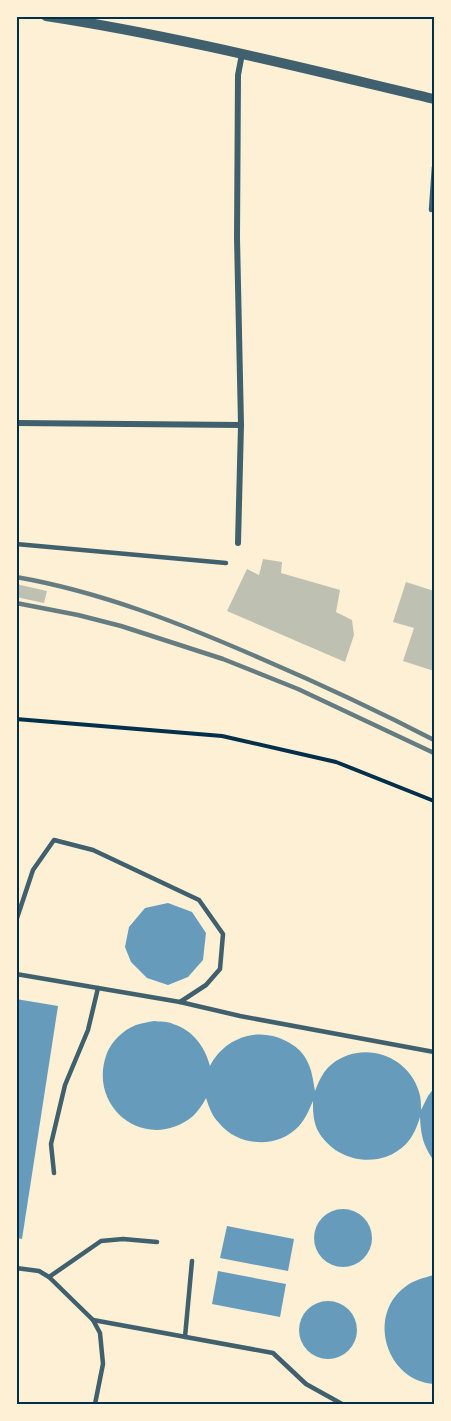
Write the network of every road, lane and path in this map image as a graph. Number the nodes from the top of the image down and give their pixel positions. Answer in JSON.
{"nodes":[{"id":1,"x":46,"y":16,"type":"edge"},
{"id":2,"x":242,"y":54,"type":"junction"},
{"id":3,"x":435,"y":99,"type":"edge"},
{"id":4,"x":435,"y":167,"type":"edge"},
{"id":5,"x":431,"y":210,"type":"dead end"},
{"id":6,"x":16,"y":423,"type":"edge"},
{"id":7,"x":241,"y":425,"type":"junction"},
{"id":8,"x":238,"y":543,"type":"dead end"},
{"id":9,"x":16,"y":544,"type":"edge"},
{"id":10,"x":226,"y":563,"type":"dead end"},
{"id":11,"x":16,"y":719,"type":"edge"},
{"id":12,"x":435,"y":801,"type":"edge"},
{"id":13,"x":16,"y":921,"type":"edge"},
{"id":14,"x":16,"y":974,"type":"edge"},
{"id":15,"x":98,"y":988,"type":"junction"},
{"id":16,"x":180,"y":1002,"type":"junction"},
{"id":17,"x":435,"y":1052,"type":"edge"},
{"id":18,"x":54,"y":1173,"type":"dead end"},
{"id":19,"x":157,"y":1242,"type":"dead end"},
{"id":20,"x":192,"y":1262,"type":"dead end"},
{"id":21,"x":16,"y":1268,"type":"edge"},
{"id":22,"x":49,"y":1277,"type":"junction"},
{"id":23,"x":93,"y":1320,"type":"junction"},
{"id":24,"x":185,"y":1337,"type":"junction"},
{"id":25,"x":95,"y":1404,"type":"edge"},
{"id":26,"x":342,"y":1404,"type":"edge"}],
"edges":[{"from":1,"to":2,"type":"street"},
{"from":2,"to":3,"type":"street"},
{"from":2,"to":7,"type":"street"},
{"from":4,"to":5,"type":"lane"},
{"from":6,"to":7,"type":"street"},
{"from":7,"to":8,"type":"street"},
{"from":9,"to":10,"type":"lane"},
{"from":11,"to":12,"type":"path"},
{"from":13,"to":16,"type":"lane"},
{"from":14,"to":15,"type":"lane"},
{"from":15,"to":16,"type":"lane"},
{"from":15,"to":18,"type":"lane"},
{"from":16,"to":17,"type":"lane"},
{"from":19,"to":22,"type":"lane"},
{"from":20,"to":24,"type":"lane"},
{"from":21,"to":22,"type":"lane"},
{"from":22,"to":23,"type":"lane"},
{"from":23,"to":24,"type":"lane"},
{"from":23,"to":25,"type":"lane"},
{"from":24,"to":26,"type":"lane"}]}
